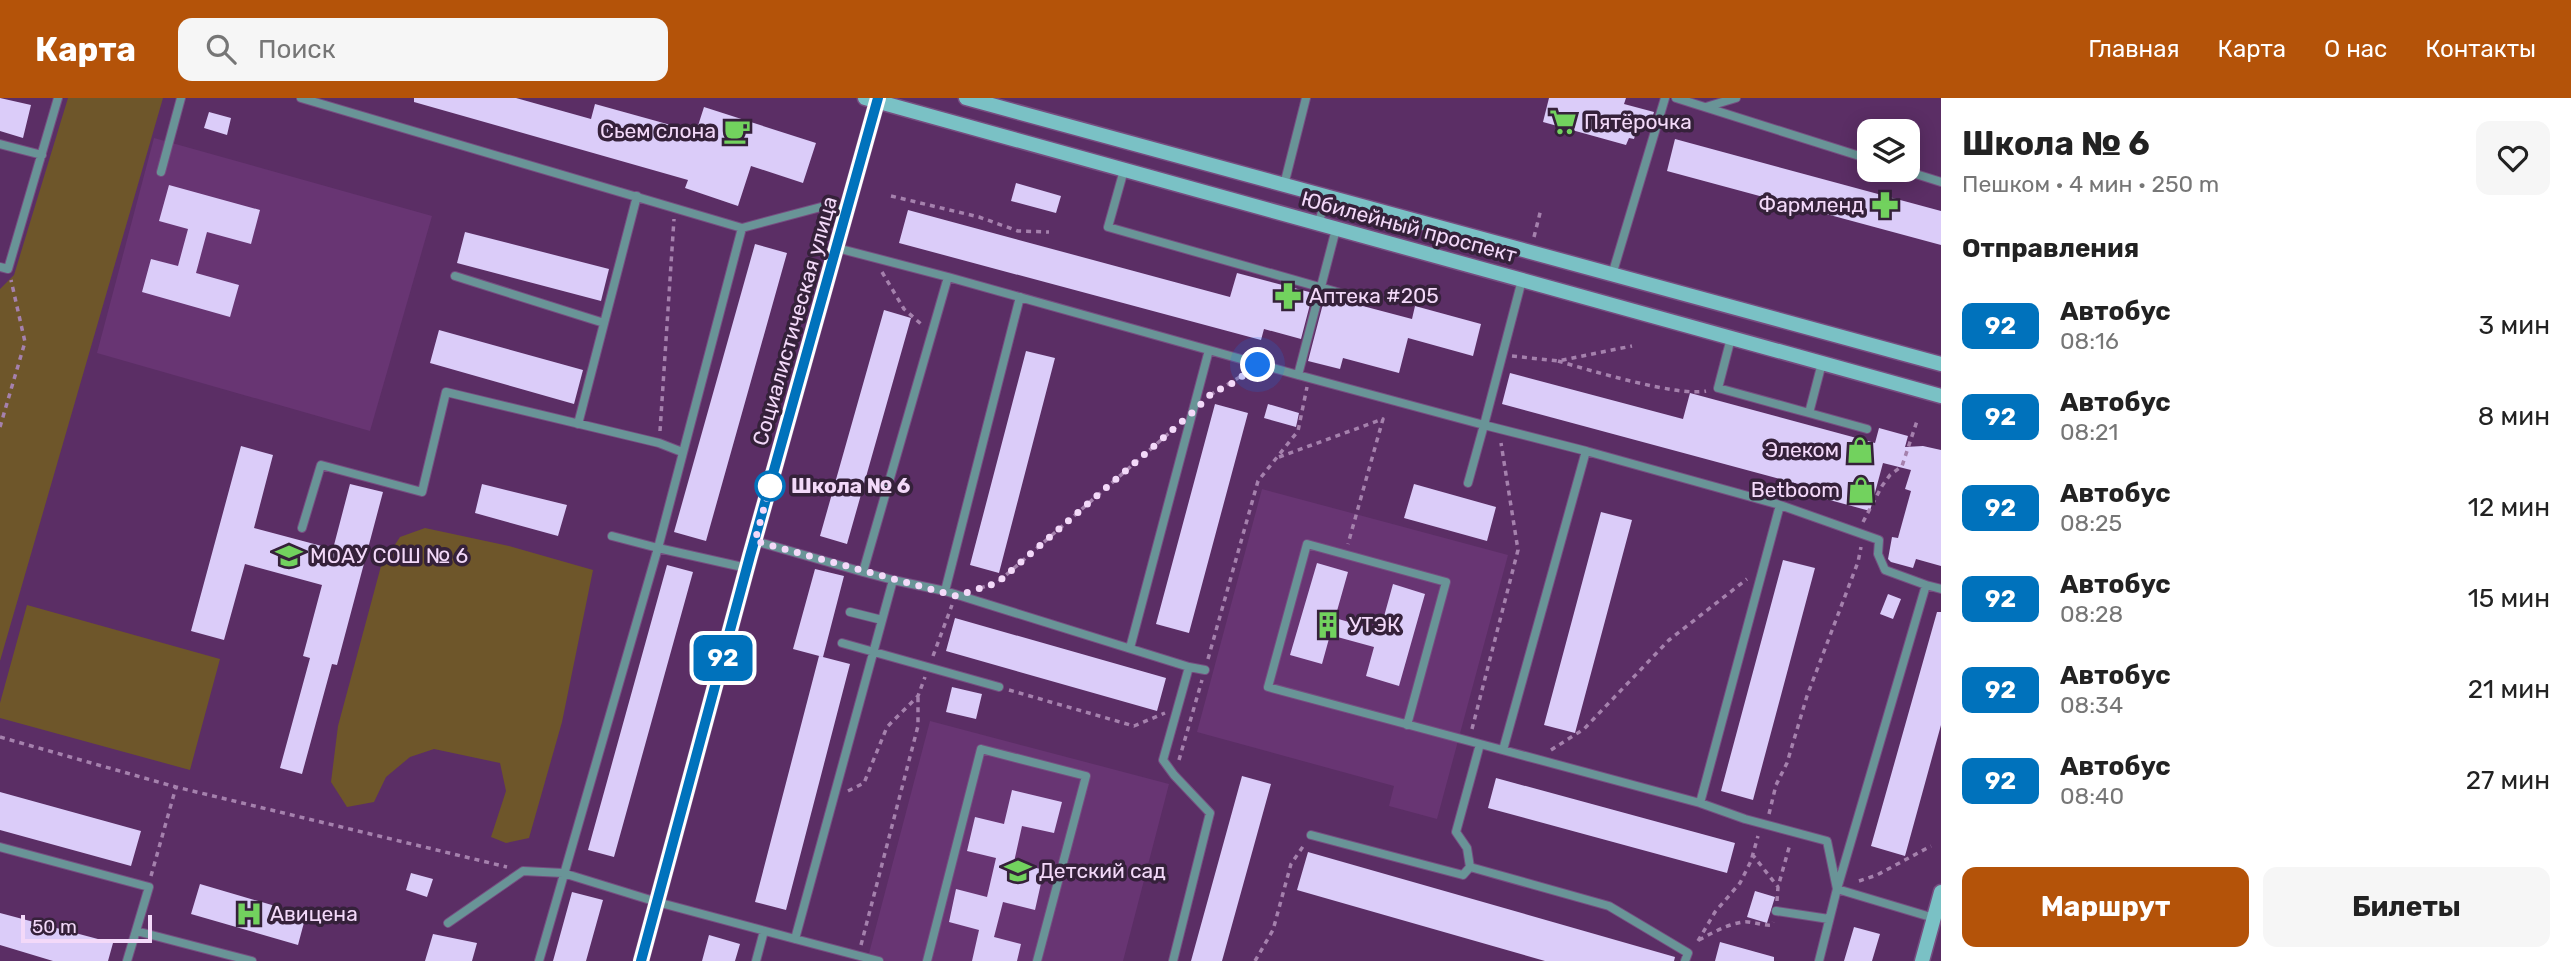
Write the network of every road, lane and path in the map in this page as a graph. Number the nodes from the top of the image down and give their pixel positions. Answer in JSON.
{"nodes":[{"id":1,"x":58,"y":98,"type":"edge"},
{"id":2,"x":181,"y":98,"type":"edge"},
{"id":3,"x":300,"y":98,"type":"edge"},
{"id":4,"x":966,"y":98,"type":"edge"},
{"id":5,"x":1306,"y":98,"type":"edge"},
{"id":6,"x":1665,"y":98,"type":"edge"},
{"id":7,"x":1676,"y":98,"type":"edge"},
{"id":8,"x":1736,"y":98,"type":"edge"},
{"id":9,"x":874,"y":99,"type":"edge"},
{"id":10,"x":1706,"y":107,"type":"junction"},
{"id":11,"x":0,"y":144,"type":"edge"},
{"id":12,"x":42,"y":155,"type":"junction"},
{"id":13,"x":1857,"y":155,"type":"edge"},
{"id":14,"x":1125,"y":170,"type":"junction"},
{"id":15,"x":161,"y":172,"type":"dead end"},
{"id":16,"x":1920,"y":175,"type":"edge"},
{"id":17,"x":1941,"y":182,"type":"edge"},
{"id":18,"x":1284,"y":185,"type":"junction"},
{"id":19,"x":637,"y":195,"type":"junction"},
{"id":20,"x":891,"y":196,"type":"dead end"},
{"id":21,"x":1326,"y":197,"type":"junction"},
{"id":22,"x":675,"y":207,"type":"junction"},
{"id":23,"x":1541,"y":209,"type":"dead end"},
{"id":24,"x":848,"y":210,"type":"junction"},
{"id":25,"x":1318,"y":224,"type":"junction"},
{"id":26,"x":742,"y":228,"type":"junction"},
{"id":27,"x":1336,"y":229,"type":"junction"},
{"id":28,"x":1049,"y":232,"type":"dead end"},
{"id":29,"x":837,"y":248,"type":"junction"},
{"id":30,"x":1531,"y":252,"type":"junction"},
{"id":31,"x":874,"y":258,"type":"junction"},
{"id":32,"x":4,"y":268,"type":"edge"},
{"id":33,"x":1612,"y":275,"type":"junction"},
{"id":34,"x":0,"y":276,"type":"edge"},
{"id":35,"x":456,"y":276,"type":"dead end"},
{"id":36,"x":948,"y":277,"type":"junction"},
{"id":37,"x":1522,"y":280,"type":"junction"},
{"id":38,"x":1319,"y":287,"type":"junction"},
{"id":39,"x":1020,"y":297,"type":"junction"},
{"id":40,"x":1365,"y":300,"type":"dead end"},
{"id":41,"x":604,"y":323,"type":"junction"},
{"id":42,"x":932,"y":333,"type":"junction"},
{"id":43,"x":1731,"y":338,"type":"junction"},
{"id":44,"x":1632,"y":346,"type":"dead end"},
{"id":45,"x":1209,"y":350,"type":"junction"},
{"id":46,"x":1503,"y":356,"type":"junction"},
{"id":47,"x":1558,"y":361,"type":"junction"},
{"id":48,"x":1822,"y":363,"type":"junction"},
{"id":49,"x":1258,"y":365,"type":"junction"},
{"id":50,"x":1941,"y":365,"type":"edge"},
{"id":51,"x":1298,"y":375,"type":"junction"},
{"id":52,"x":1309,"y":377,"type":"junction"},
{"id":53,"x":1718,"y":388,"type":"junction"},
{"id":54,"x":1941,"y":397,"type":"edge"},
{"id":55,"x":1193,"y":412,"type":"junction"},
{"id":56,"x":1809,"y":414,"type":"junction"},
{"id":57,"x":1917,"y":421,"type":"dead end"},
{"id":58,"x":578,"y":424,"type":"junction"},
{"id":59,"x":1484,"y":425,"type":"junction"},
{"id":60,"x":0,"y":426,"type":"edge"},
{"id":61,"x":1499,"y":429,"type":"junction"},
{"id":62,"x":1867,"y":429,"type":"dead end"},
{"id":63,"x":659,"y":443,"type":"junction"},
{"id":64,"x":1586,"y":451,"type":"junction"},
{"id":65,"x":682,"y":452,"type":"junction"},
{"id":66,"x":1277,"y":457,"type":"junction"},
{"id":67,"x":1468,"y":483,"type":"dead end"},
{"id":68,"x":1780,"y":505,"type":"junction"},
{"id":69,"x":302,"y":528,"type":"dead end"},
{"id":70,"x":1861,"y":534,"type":"junction"},
{"id":71,"x":612,"y":536,"type":"dead end"},
{"id":72,"x":755,"y":541,"type":"junction"},
{"id":73,"x":658,"y":548,"type":"junction"},
{"id":74,"x":1346,"y":555,"type":"junction"},
{"id":75,"x":1764,"y":566,"type":"junction"},
{"id":76,"x":747,"y":568,"type":"junction"},
{"id":77,"x":863,"y":572,"type":"junction"},
{"id":78,"x":893,"y":580,"type":"junction"},
{"id":79,"x":1926,"y":585,"type":"junction"},
{"id":80,"x":1941,"y":589,"type":"edge"},
{"id":81,"x":945,"y":591,"type":"junction"},
{"id":82,"x":956,"y":596,"type":"junction"},
{"id":83,"x":850,"y":612,"type":"dead end"},
{"id":84,"x":882,"y":620,"type":"junction"},
{"id":85,"x":842,"y":643,"type":"dead end"},
{"id":86,"x":1130,"y":648,"type":"junction"},
{"id":87,"x":873,"y":652,"type":"junction"},
{"id":88,"x":929,"y":666,"type":"junction"},
{"id":89,"x":1189,"y":667,"type":"junction"},
{"id":90,"x":1205,"y":670,"type":"junction"},
{"id":91,"x":999,"y":687,"type":"joint"},
{"id":92,"x":918,"y":696,"type":"junction"},
{"id":93,"x":1178,"y":714,"type":"junction"},
{"id":94,"x":1407,"y":725,"type":"junction"},
{"id":95,"x":0,"y":737,"type":"edge"},
{"id":96,"x":1468,"y":741,"type":"junction"},
{"id":97,"x":1479,"y":744,"type":"junction"},
{"id":98,"x":1503,"y":750,"type":"junction"},
{"id":99,"x":1537,"y":759,"type":"junction"},
{"id":100,"x":1174,"y":775,"type":"junction"},
{"id":101,"x":176,"y":787,"type":"junction"},
{"id":102,"x":834,"y":797,"type":"junction"},
{"id":103,"x":1700,"y":803,"type":"junction"},
{"id":104,"x":1763,"y":824,"type":"junction"},
{"id":105,"x":1794,"y":832,"type":"junction"},
{"id":106,"x":1311,"y":835,"type":"joint"},
{"id":107,"x":1931,"y":846,"type":"dead end"},
{"id":108,"x":0,"y":847,"type":"edge"},
{"id":109,"x":1752,"y":854,"type":"junction"},
{"id":110,"x":1470,"y":867,"type":"junction"},
{"id":111,"x":523,"y":871,"type":"junction"},
{"id":112,"x":563,"y":873,"type":"junction"},
{"id":113,"x":149,"y":887,"type":"junction"},
{"id":114,"x":1837,"y":889,"type":"junction"},
{"id":115,"x":1941,"y":892,"type":"edge"},
{"id":116,"x":657,"y":902,"type":"junction"},
{"id":117,"x":1776,"y":911,"type":"dead end"},
{"id":118,"x":1934,"y":918,"type":"junction"},
{"id":119,"x":1829,"y":919,"type":"junction"},
{"id":120,"x":1745,"y":922,"type":"dead end"},
{"id":121,"x":448,"y":923,"type":"dead end"},
{"id":122,"x":136,"y":931,"type":"junction"},
{"id":123,"x":764,"y":932,"type":"junction"},
{"id":124,"x":795,"y":939,"type":"junction"},
{"id":125,"x":1698,"y":941,"type":"junction"},
{"id":126,"x":858,"y":956,"type":"junction"},
{"id":127,"x":1687,"y":957,"type":"edge"},
{"id":128,"x":127,"y":961,"type":"edge"},
{"id":129,"x":251,"y":961,"type":"edge"},
{"id":130,"x":539,"y":961,"type":"edge"},
{"id":131,"x":641,"y":961,"type":"edge"},
{"id":132,"x":756,"y":961,"type":"edge"},
{"id":133,"x":879,"y":961,"type":"edge"},
{"id":134,"x":927,"y":961,"type":"edge"},
{"id":135,"x":1037,"y":961,"type":"edge"},
{"id":136,"x":1173,"y":961,"type":"edge"},
{"id":137,"x":1255,"y":961,"type":"edge"},
{"id":138,"x":1819,"y":961,"type":"edge"},
{"id":139,"x":1922,"y":961,"type":"edge"}],
"edges":[{"from":1,"to":12,"type":"lane"},
{"from":2,"to":15,"type":"lane"},
{"from":3,"to":19,"type":"lane"},
{"from":4,"to":18,"type":"main road","name":"Юбилейный проспект"},
{"from":5,"to":18,"type":"lane"},
{"from":6,"to":33,"type":"lane"},
{"from":7,"to":10,"type":"lane"},
{"from":8,"to":10,"type":"lane"},
{"from":9,"to":14,"type":"main road","name":"Юбилейный проспект"},
{"from":9,"to":24,"type":"main road","name":"Социалистическая улица"},
{"from":10,"to":13,"type":"lane"},
{"from":11,"to":12,"type":"lane"},
{"from":12,"to":32,"type":"lane"},
{"from":14,"to":25,"type":"main road","name":"Юбилейный проспект"},
{"from":14,"to":38,"type":"lane"},
{"from":16,"to":17,"type":"lane"},
{"from":18,"to":21,"type":"main road","name":"Юбилейный проспект"},
{"from":19,"to":22,"type":"lane"},
{"from":19,"to":41,"type":"lane"},
{"from":20,"to":28,"type":"path"},
{"from":21,"to":25,"type":"lane"},
{"from":21,"to":30,"type":"main road","name":"Юбилейный проспект"},
{"from":22,"to":26,"type":"lane"},
{"from":22,"to":63,"type":"path"},
{"from":23,"to":30,"type":"path"},
{"from":24,"to":26,"type":"lane"},
{"from":24,"to":29,"type":"main road","name":"Социалистическая улица"},
{"from":25,"to":27,"type":"main road","name":"Юбилейный проспект"},
{"from":26,"to":65,"type":"lane"},
{"from":27,"to":37,"type":"main road","name":"Юбилейный проспект"},
{"from":27,"to":38,"type":"lane"},
{"from":29,"to":31,"type":"lane"},
{"from":29,"to":72,"type":"main road","name":"Социалистическая улица"},
{"from":30,"to":33,"type":"main road","name":"Юбилейный проспект"},
{"from":31,"to":36,"type":"lane"},
{"from":31,"to":42,"type":"path"},
{"from":32,"to":34,"type":"lane"},
{"from":32,"to":60,"type":"path"},
{"from":33,"to":50,"type":"main road","name":"Юбилейный проспект"},
{"from":35,"to":41,"type":"lane"},
{"from":36,"to":39,"type":"lane"},
{"from":36,"to":42,"type":"lane"},
{"from":37,"to":43,"type":"main road","name":"Юбилейный проспект"},
{"from":37,"to":46,"type":"lane"},
{"from":38,"to":40,"type":"lane"},
{"from":38,"to":51,"type":"lane"},
{"from":39,"to":45,"type":"lane"},
{"from":39,"to":81,"type":"lane"},
{"from":41,"to":58,"type":"lane"},
{"from":42,"to":77,"type":"lane"},
{"from":43,"to":48,"type":"main road","name":"Юбилейный проспект"},
{"from":43,"to":53,"type":"lane"},
{"from":44,"to":47,"type":"path"},
{"from":45,"to":49,"type":"lane"},
{"from":45,"to":55,"type":"lane"},
{"from":46,"to":47,"type":"path"},
{"from":46,"to":59,"type":"lane"},
{"from":47,"to":53,"type":"path"},
{"from":48,"to":54,"type":"main road","name":"Юбилейный проспект"},
{"from":48,"to":56,"type":"lane"},
{"from":49,"to":51,"type":"lane"},
{"from":49,"to":55,"type":"path"},
{"from":51,"to":52,"type":"lane"},
{"from":52,"to":59,"type":"lane"},
{"from":52,"to":66,"type":"path"},
{"from":53,"to":56,"type":"lane"},
{"from":55,"to":82,"type":"path"},
{"from":55,"to":86,"type":"lane"},
{"from":56,"to":62,"type":"lane"},
{"from":57,"to":70,"type":"path"},
{"from":58,"to":63,"type":"lane"},
{"from":58,"to":69,"type":"lane"},
{"from":59,"to":61,"type":"lane"},
{"from":59,"to":67,"type":"lane"},
{"from":61,"to":64,"type":"lane"},
{"from":61,"to":96,"type":"path"},
{"from":63,"to":65,"type":"lane"},
{"from":64,"to":68,"type":"lane"},
{"from":64,"to":98,"type":"lane"},
{"from":65,"to":73,"type":"lane"},
{"from":66,"to":74,"type":"path"},
{"from":66,"to":90,"type":"path"},
{"from":68,"to":70,"type":"lane"},
{"from":68,"to":75,"type":"lane"},
{"from":70,"to":79,"type":"lane"},
{"from":70,"to":104,"type":"path"},
{"from":71,"to":73,"type":"lane"},
{"from":72,"to":76,"type":"main road","name":"Социалистическая улица"},
{"from":72,"to":77,"type":"lane"},
{"from":73,"to":76,"type":"lane"},
{"from":73,"to":112,"type":"lane"},
{"from":74,"to":94,"type":"lane"},
{"from":74,"to":94,"type":"lane"},
{"from":75,"to":99,"type":"path"},
{"from":75,"to":103,"type":"lane"},
{"from":76,"to":116,"type":"main road","name":"Социалистическая улица"},
{"from":77,"to":78,"type":"lane"},
{"from":78,"to":81,"type":"lane"},
{"from":78,"to":84,"type":"lane"},
{"from":79,"to":80,"type":"lane"},
{"from":79,"to":114,"type":"lane"},
{"from":81,"to":82,"type":"lane"},
{"from":82,"to":86,"type":"lane"},
{"from":82,"to":88,"type":"path"},
{"from":83,"to":84,"type":"lane"},
{"from":84,"to":87,"type":"lane"},
{"from":85,"to":87,"type":"lane"},
{"from":86,"to":89,"type":"lane"},
{"from":87,"to":88,"type":"lane"},
{"from":87,"to":102,"type":"lane"},
{"from":88,"to":91,"type":"lane"},
{"from":88,"to":92,"type":"path"},
{"from":89,"to":90,"type":"lane"},
{"from":89,"to":93,"type":"lane"},
{"from":90,"to":100,"type":"path"},
{"from":91,"to":93,"type":"path"},
{"from":92,"to":102,"type":"path"},
{"from":92,"to":126,"type":"path"},
{"from":93,"to":100,"type":"lane"},
{"from":94,"to":96,"type":"lane"},
{"from":95,"to":101,"type":"path"},
{"from":96,"to":97,"type":"lane"},
{"from":97,"to":98,"type":"lane"},
{"from":97,"to":110,"type":"lane"},
{"from":98,"to":99,"type":"lane"},
{"from":99,"to":103,"type":"lane"},
{"from":100,"to":136,"type":"lane"},
{"from":101,"to":111,"type":"path"},
{"from":101,"to":113,"type":"path"},
{"from":102,"to":124,"type":"lane"},
{"from":103,"to":104,"type":"lane"},
{"from":104,"to":105,"type":"lane"},
{"from":104,"to":109,"type":"path"},
{"from":105,"to":109,"type":"path"},
{"from":105,"to":114,"type":"lane"},
{"from":106,"to":110,"type":"lane"},
{"from":106,"to":137,"type":"path"},
{"from":107,"to":114,"type":"path"},
{"from":108,"to":113,"type":"lane"},
{"from":109,"to":125,"type":"path"},
{"from":110,"to":127,"type":"lane"},
{"from":111,"to":112,"type":"lane"},
{"from":111,"to":121,"type":"lane"},
{"from":112,"to":116,"type":"lane"},
{"from":112,"to":130,"type":"lane"},
{"from":113,"to":122,"type":"lane"},
{"from":114,"to":118,"type":"lane"},
{"from":114,"to":119,"type":"lane"},
{"from":115,"to":118,"type":"main road"},
{"from":116,"to":123,"type":"lane"},
{"from":116,"to":131,"type":"main road","name":"Социалистическая улица"},
{"from":117,"to":119,"type":"lane"},
{"from":118,"to":139,"type":"main road"},
{"from":119,"to":138,"type":"lane"},
{"from":120,"to":125,"type":"path"},
{"from":122,"to":128,"type":"lane"},
{"from":122,"to":129,"type":"lane"},
{"from":123,"to":124,"type":"lane"},
{"from":123,"to":132,"type":"lane"},
{"from":124,"to":126,"type":"lane"},
{"from":125,"to":127,"type":"path"},
{"from":126,"to":133,"type":"lane"},
{"from":134,"to":135,"type":"lane"}]}
